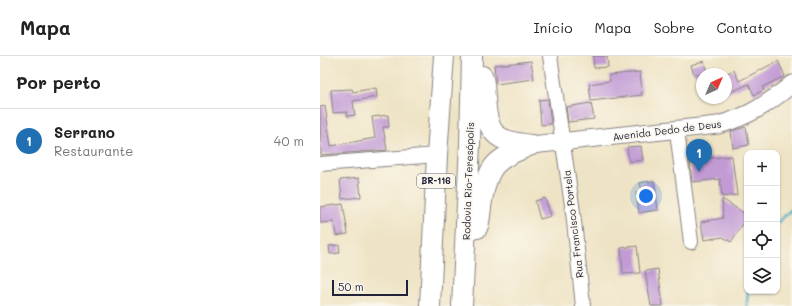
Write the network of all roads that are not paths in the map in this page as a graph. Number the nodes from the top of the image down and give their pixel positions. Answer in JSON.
{"nodes":[{"id":1,"x":472,"y":56,"type":"edge"},
{"id":2,"x":550,"y":56,"type":"edge"},
{"id":3,"x":442,"y":61,"type":"edge"},
{"id":4,"x":792,"y":84,"type":"edge"},
{"id":5,"x":677,"y":131,"type":"junction"},
{"id":6,"x":563,"y":142,"type":"junction"},
{"id":7,"x":531,"y":145,"type":"junction"},
{"id":8,"x":437,"y":156,"type":"junction"},
{"id":9,"x":320,"y":164,"type":"edge"},
{"id":10,"x":691,"y":242,"type":"dead end"},
{"id":11,"x":466,"y":247,"type":"junction"},
{"id":12,"x":430,"y":306,"type":"edge"},
{"id":13,"x":462,"y":306,"type":"edge"},
{"id":14,"x":583,"y":306,"type":"edge"}],
"edges":[{"from":1,"to":7,"type":"highway"},
{"from":1,"to":11,"type":"highway","name":"Rodovia Rio-Teresópolis","number":"BR-116"},
{"from":2,"to":6,"type":"street","name":"Rua Francisco Portela"},
{"from":3,"to":8,"type":"highway","number":"BR-116"},
{"from":4,"to":5,"type":"main road","name":"Avenida Dedo de Deus"},
{"from":5,"to":6,"type":"main road","name":"Avenida Dedo de Deus"},
{"from":5,"to":10,"type":"street"},
{"from":6,"to":7,"type":"main road","name":"Avenida Dedo de Deus"},
{"from":6,"to":14,"type":"street","name":"Rua Francisco Portela"},
{"from":7,"to":11,"type":"highway"},
{"from":8,"to":9,"type":"street"},
{"from":8,"to":12,"type":"highway","number":"BR-116"},
{"from":11,"to":13,"type":"highway","name":"Rodovia Rio-Teresópolis","number":"BR-116"}]}
